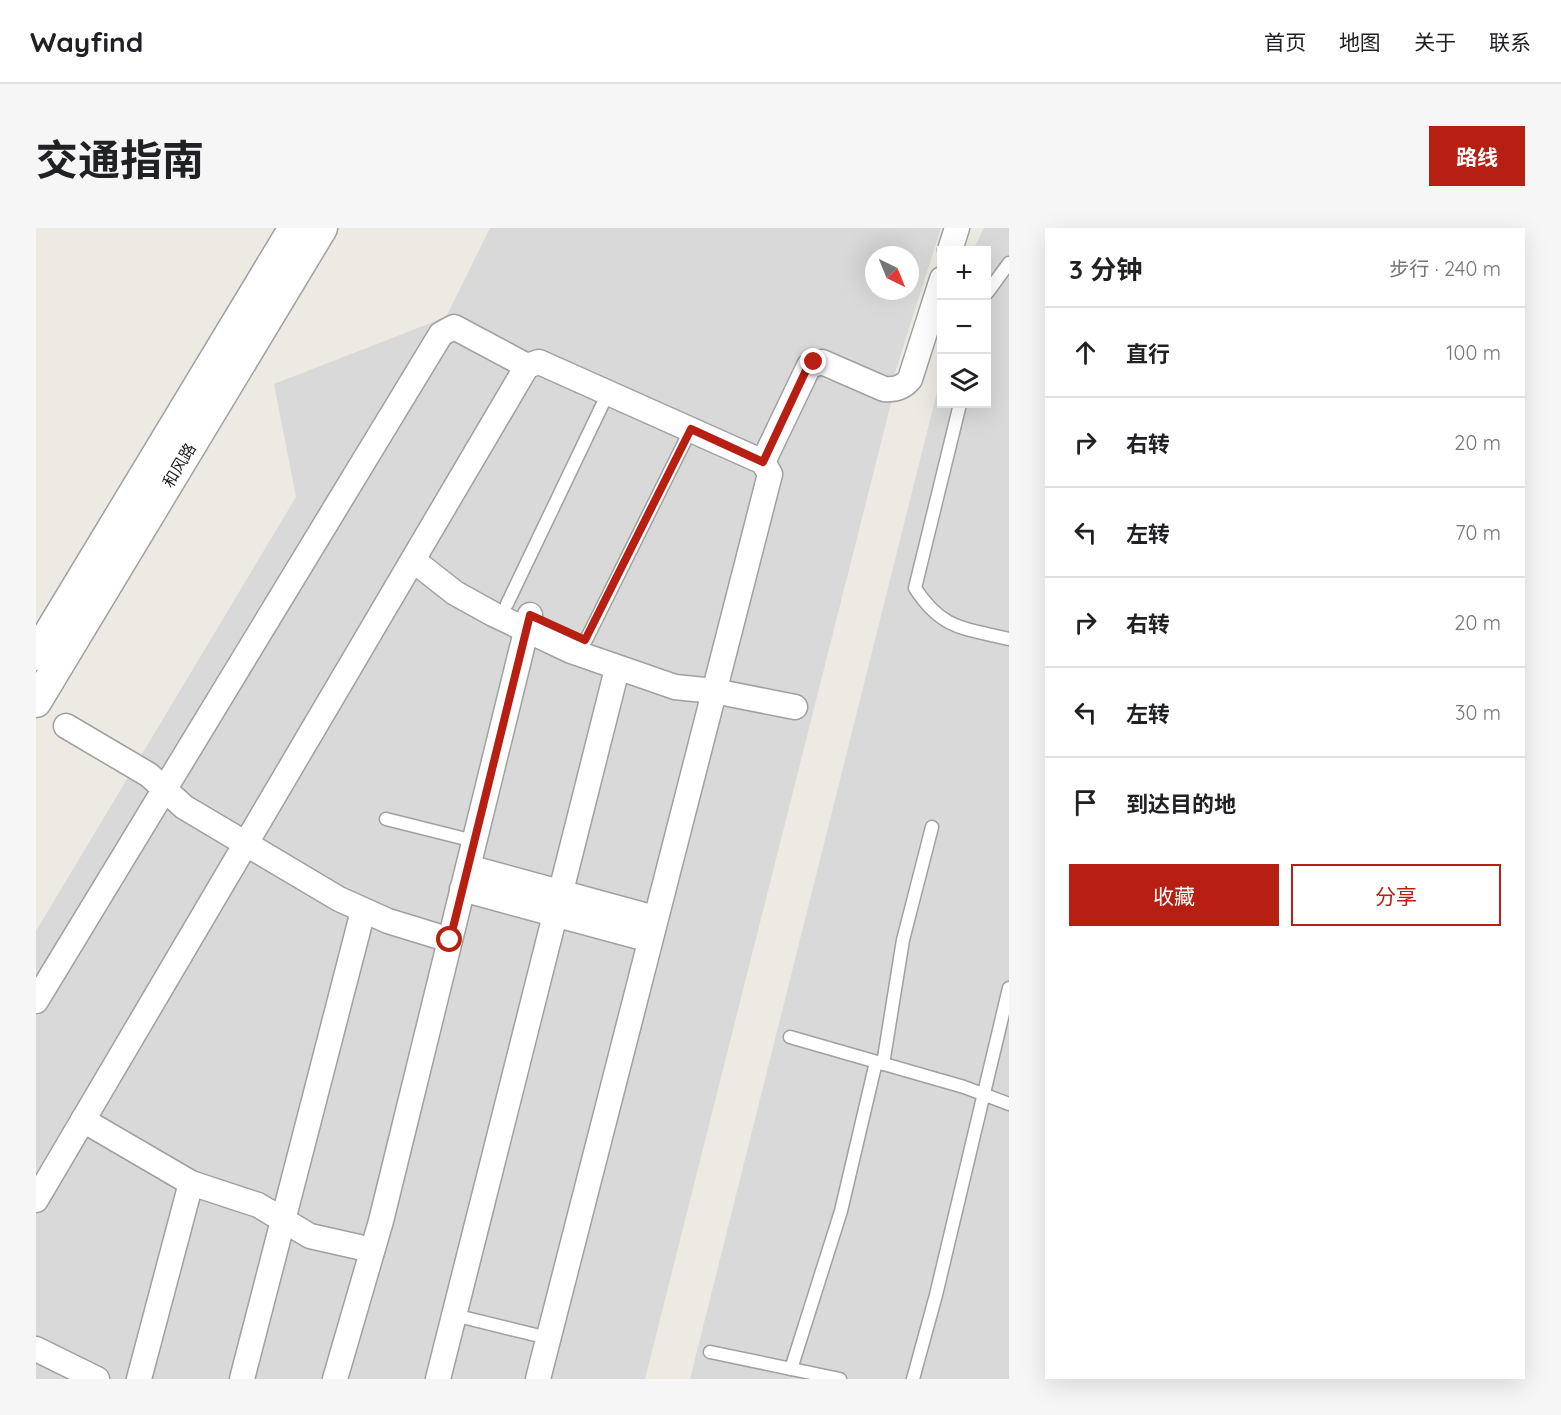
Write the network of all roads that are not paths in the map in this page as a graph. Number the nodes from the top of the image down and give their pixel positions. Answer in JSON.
{"nodes":[{"id":1,"x":294,"y":228,"type":"edge"},
{"id":2,"x":322,"y":228,"type":"edge"},
{"id":3,"x":957,"y":228,"type":"edge"},
{"id":4,"x":951,"y":246,"type":"edge"},
{"id":5,"x":1009,"y":263,"type":"edge"},
{"id":6,"x":991,"y":288,"type":"edge"},
{"id":7,"x":937,"y":295,"type":"edge"},
{"id":8,"x":527,"y":366,"type":"junction"},
{"id":9,"x":608,"y":393,"type":"junction"},
{"id":10,"x":959,"y":408,"type":"edge"},
{"id":11,"x":691,"y":429,"type":"junction"},
{"id":12,"x":763,"y":462,"type":"junction"},
{"id":13,"x":413,"y":560,"type":"junction"},
{"id":14,"x":507,"y":604,"type":"junction"},
{"id":15,"x":528,"y":623,"type":"junction"},
{"id":16,"x":1009,"y":639,"type":"edge"},
{"id":17,"x":585,"y":640,"type":"junction"},
{"id":18,"x":36,"y":655,"type":"edge"},
{"id":19,"x":617,"y":669,"type":"junction"},
{"id":20,"x":714,"y":691,"type":"junction"},
{"id":21,"x":36,"y":702,"type":"edge"},
{"id":22,"x":795,"y":707,"type":"dead end"},
{"id":23,"x":66,"y":726,"type":"dead end"},
{"id":24,"x":164,"y":788,"type":"junction"},
{"id":25,"x":386,"y":819,"type":"dead end"},
{"id":26,"x":932,"y":827,"type":"dead end"},
{"id":27,"x":474,"y":841,"type":"junction"},
{"id":28,"x":245,"y":844,"type":"junction"},
{"id":29,"x":465,"y":878,"type":"junction"},
{"id":30,"x":557,"y":903,"type":"junction"},
{"id":31,"x":363,"y":911,"type":"junction"},
{"id":32,"x":653,"y":929,"type":"junction"},
{"id":33,"x":450,"y":940,"type":"junction"},
{"id":34,"x":1009,"y":988,"type":"edge"},
{"id":35,"x":36,"y":1000,"type":"edge"},
{"id":36,"x":790,"y":1037,"type":"dead end"},
{"id":37,"x":880,"y":1063,"type":"junction"},
{"id":38,"x":983,"y":1094,"type":"junction"},
{"id":39,"x":1009,"y":1104,"type":"edge"},
{"id":40,"x":83,"y":1120,"type":"junction"},
{"id":41,"x":191,"y":1183,"type":"junction"},
{"id":42,"x":36,"y":1200,"type":"edge"},
{"id":43,"x":283,"y":1220,"type":"junction"},
{"id":44,"x":372,"y":1250,"type":"junction"},
{"id":45,"x":454,"y":1315,"type":"junction"},
{"id":46,"x":548,"y":1338,"type":"junction"},
{"id":47,"x":36,"y":1348,"type":"edge"},
{"id":48,"x":710,"y":1352,"type":"dead end"},
{"id":49,"x":791,"y":1369,"type":"junction"},
{"id":50,"x":96,"y":1379,"type":"edge"},
{"id":51,"x":139,"y":1379,"type":"edge"},
{"id":52,"x":242,"y":1379,"type":"edge"},
{"id":53,"x":335,"y":1379,"type":"edge"},
{"id":54,"x":438,"y":1379,"type":"edge"},
{"id":55,"x":538,"y":1379,"type":"edge"},
{"id":56,"x":840,"y":1379,"type":"edge"},
{"id":57,"x":913,"y":1379,"type":"edge"}],
"edges":[{"from":1,"to":18,"type":"street","name":"和风路"},
{"from":2,"to":21,"type":"street","name":"和风路"},
{"from":3,"to":4,"type":"street"},
{"from":5,"to":6,"type":"lane"},
{"from":7,"to":12,"type":"street"},
{"from":8,"to":9,"type":"street"},
{"from":8,"to":13,"type":"street"},
{"from":8,"to":24,"type":"street"},
{"from":9,"to":11,"type":"street"},
{"from":9,"to":14,"type":"lane"},
{"from":10,"to":16,"type":"lane"},
{"from":11,"to":12,"type":"street"},
{"from":11,"to":17,"type":"lane"},
{"from":12,"to":20,"type":"street"},
{"from":13,"to":14,"type":"street"},
{"from":13,"to":15,"type":"street"},
{"from":13,"to":28,"type":"street"},
{"from":14,"to":15,"type":"street"},
{"from":15,"to":17,"type":"street"},
{"from":15,"to":19,"type":"street"},
{"from":15,"to":27,"type":"street"},
{"from":17,"to":20,"type":"street"},
{"from":19,"to":20,"type":"street"},
{"from":19,"to":30,"type":"street"},
{"from":20,"to":22,"type":"street"},
{"from":20,"to":32,"type":"street"},
{"from":23,"to":24,"type":"street"},
{"from":24,"to":28,"type":"street"},
{"from":24,"to":35,"type":"street"},
{"from":25,"to":27,"type":"lane"},
{"from":26,"to":37,"type":"lane"},
{"from":27,"to":29,"type":"street"},
{"from":28,"to":31,"type":"street"},
{"from":28,"to":40,"type":"street"},
{"from":29,"to":30,"type":"street"},
{"from":29,"to":33,"type":"street"},
{"from":30,"to":32,"type":"street"},
{"from":30,"to":45,"type":"street"},
{"from":31,"to":33,"type":"street"},
{"from":31,"to":43,"type":"street"},
{"from":32,"to":46,"type":"street"},
{"from":33,"to":44,"type":"street"},
{"from":34,"to":38,"type":"lane"},
{"from":36,"to":37,"type":"lane"},
{"from":37,"to":38,"type":"lane"},
{"from":37,"to":49,"type":"lane"},
{"from":38,"to":39,"type":"lane"},
{"from":38,"to":57,"type":"lane"},
{"from":40,"to":41,"type":"street"},
{"from":40,"to":42,"type":"street"},
{"from":41,"to":43,"type":"street"},
{"from":41,"to":51,"type":"street"},
{"from":43,"to":44,"type":"street"},
{"from":43,"to":52,"type":"street"},
{"from":44,"to":53,"type":"street"},
{"from":45,"to":46,"type":"lane"},
{"from":45,"to":54,"type":"street"},
{"from":46,"to":55,"type":"street"},
{"from":47,"to":50,"type":"street"},
{"from":48,"to":49,"type":"lane"},
{"from":49,"to":56,"type":"lane"}]}
